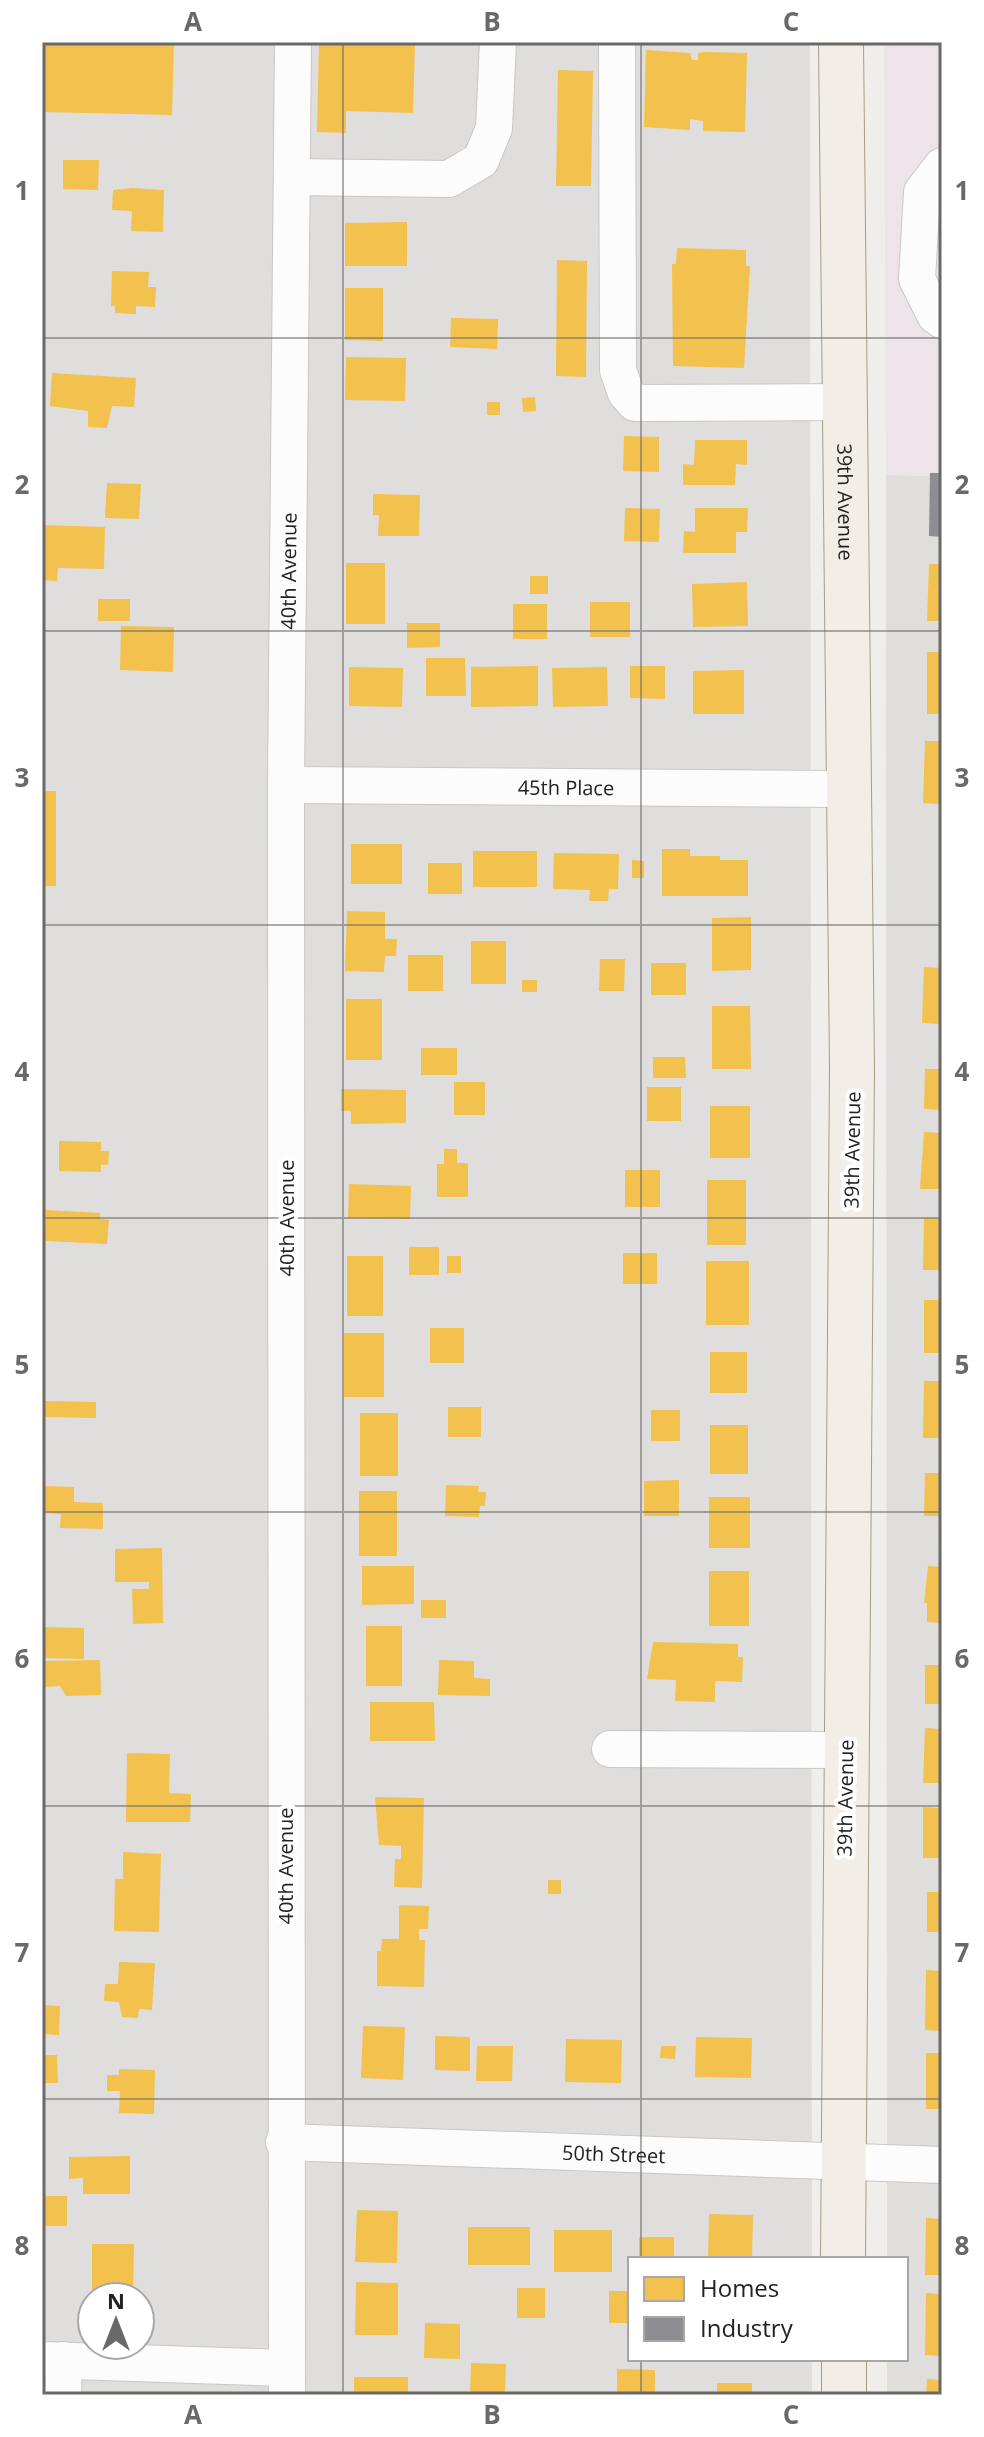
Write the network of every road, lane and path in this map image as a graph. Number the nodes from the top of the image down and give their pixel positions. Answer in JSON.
{"nodes":[{"id":1,"x":293,"y":42,"type":"edge"},
{"id":2,"x":498,"y":42,"type":"edge"},
{"id":3,"x":617,"y":42,"type":"edge"},
{"id":4,"x":841,"y":42,"type":"edge"},
{"id":5,"x":942,"y":166,"type":"edge"},
{"id":6,"x":292,"y":177,"type":"junction"},
{"id":7,"x":942,"y":320,"type":"edge"},
{"id":8,"x":844,"y":402,"type":"junction"},
{"id":9,"x":286,"y":785,"type":"junction"},
{"id":10,"x":848,"y":789,"type":"junction"},
{"id":11,"x":610,"y":1749,"type":"dead end"},
{"id":12,"x":846,"y":1750,"type":"junction"},
{"id":13,"x":284,"y":2142,"type":"junction"},
{"id":14,"x":842,"y":2162,"type":"junction"},
{"id":15,"x":942,"y":2165,"type":"edge"},
{"id":16,"x":843,"y":2257,"type":"edge"},
{"id":17,"x":844,"y":2361,"type":"edge"},
{"id":18,"x":56,"y":2372,"type":"edge"},
{"id":19,"x":287,"y":2382,"type":"edge"},
{"id":20,"x":844,"y":2395,"type":"edge"}],
"edges":[{"from":1,"to":6,"type":"street","name":"40th Avenue"},
{"from":2,"to":6,"type":"street"},
{"from":3,"to":8,"type":"street"},
{"from":4,"to":8,"type":"main road","name":"39th Avenue"},
{"from":5,"to":7,"type":"street"},
{"from":6,"to":9,"type":"street","name":"40th Avenue"},
{"from":8,"to":10,"type":"main road","name":"39th Avenue"},
{"from":9,"to":10,"type":"street","name":"45th Place"},
{"from":9,"to":13,"type":"street","name":"40th Avenue"},
{"from":10,"to":12,"type":"main road","name":"39th Avenue"},
{"from":11,"to":12,"type":"street"},
{"from":12,"to":14,"type":"main road","name":"39th Avenue"},
{"from":13,"to":14,"type":"street","name":"50th Street"},
{"from":13,"to":19,"type":"street","name":"40th Avenue"},
{"from":14,"to":15,"type":"street","name":"50th Street"},
{"from":14,"to":16,"type":"main road","name":"39th Avenue"},
{"from":17,"to":20,"type":"main road"},
{"from":18,"to":19,"type":"street"}]}
